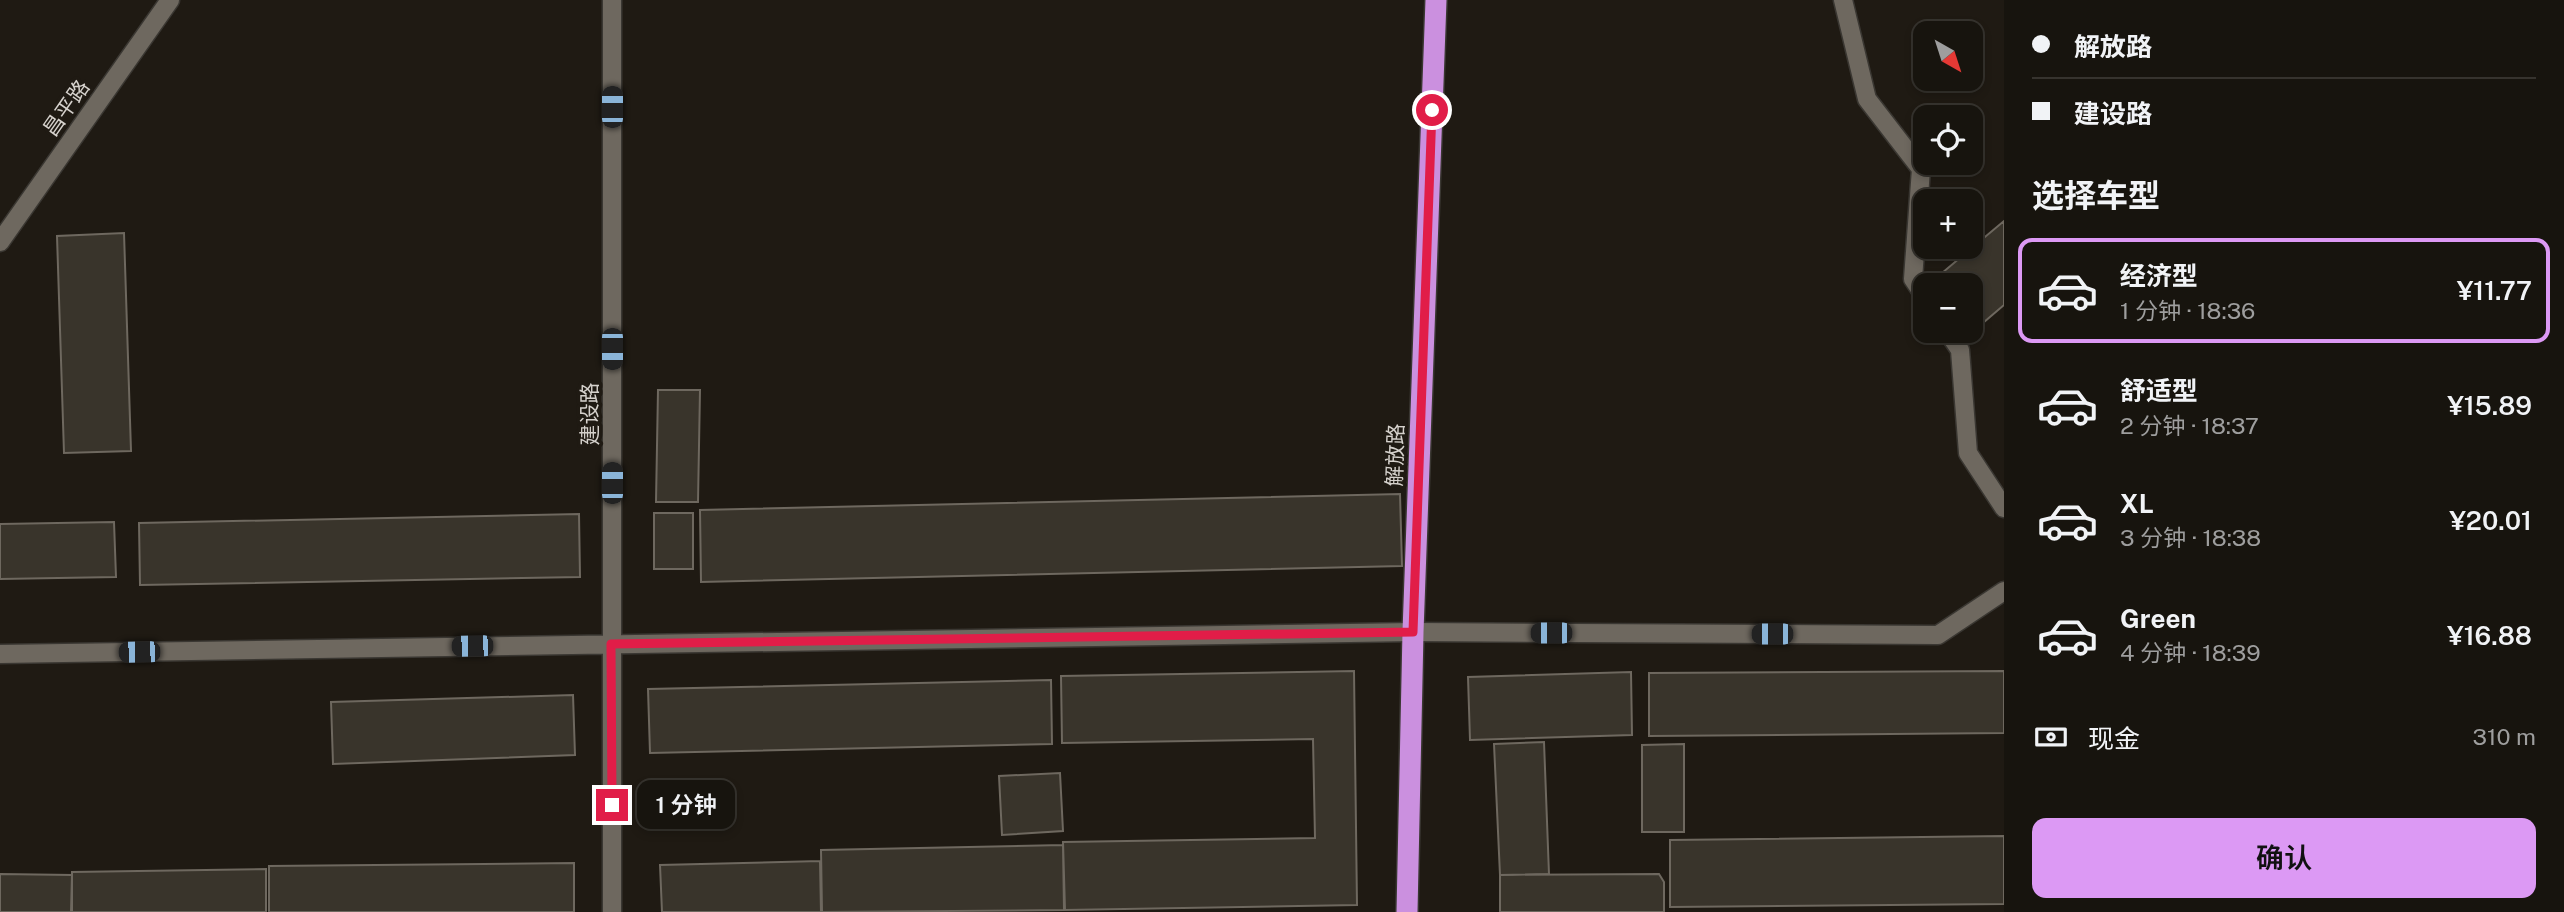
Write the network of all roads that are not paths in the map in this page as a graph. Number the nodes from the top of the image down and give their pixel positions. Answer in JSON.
{"nodes":[{"id":1,"x":170,"y":0,"type":"edge"},
{"id":2,"x":612,"y":0,"type":"edge"},
{"id":3,"x":1436,"y":0,"type":"edge"},
{"id":4,"x":1843,"y":0,"type":"edge"},
{"id":5,"x":0,"y":242,"type":"edge"},
{"id":6,"x":1913,"y":273,"type":"edge"},
{"id":7,"x":1955,"y":343,"type":"edge"},
{"id":8,"x":2004,"y":508,"type":"edge"},
{"id":9,"x":2004,"y":591,"type":"edge"},
{"id":10,"x":1413,"y":632,"type":"junction"},
{"id":11,"x":611,"y":644,"type":"junction"},
{"id":12,"x":0,"y":654,"type":"edge"},
{"id":13,"x":612,"y":912,"type":"edge"},
{"id":14,"x":1407,"y":912,"type":"edge"}],
"edges":[{"from":1,"to":5,"type":"street","name":"昌平路"},
{"from":2,"to":11,"type":"street","name":"建设路"},
{"from":3,"to":10,"type":"highway","name":"解放路"},
{"from":4,"to":6,"type":"street"},
{"from":7,"to":8,"type":"street"},
{"from":9,"to":10,"type":"street"},
{"from":10,"to":11,"type":"street"},
{"from":10,"to":14,"type":"highway","name":"解放路"},
{"from":11,"to":12,"type":"street"},
{"from":11,"to":13,"type":"street","name":"建设路"}]}
